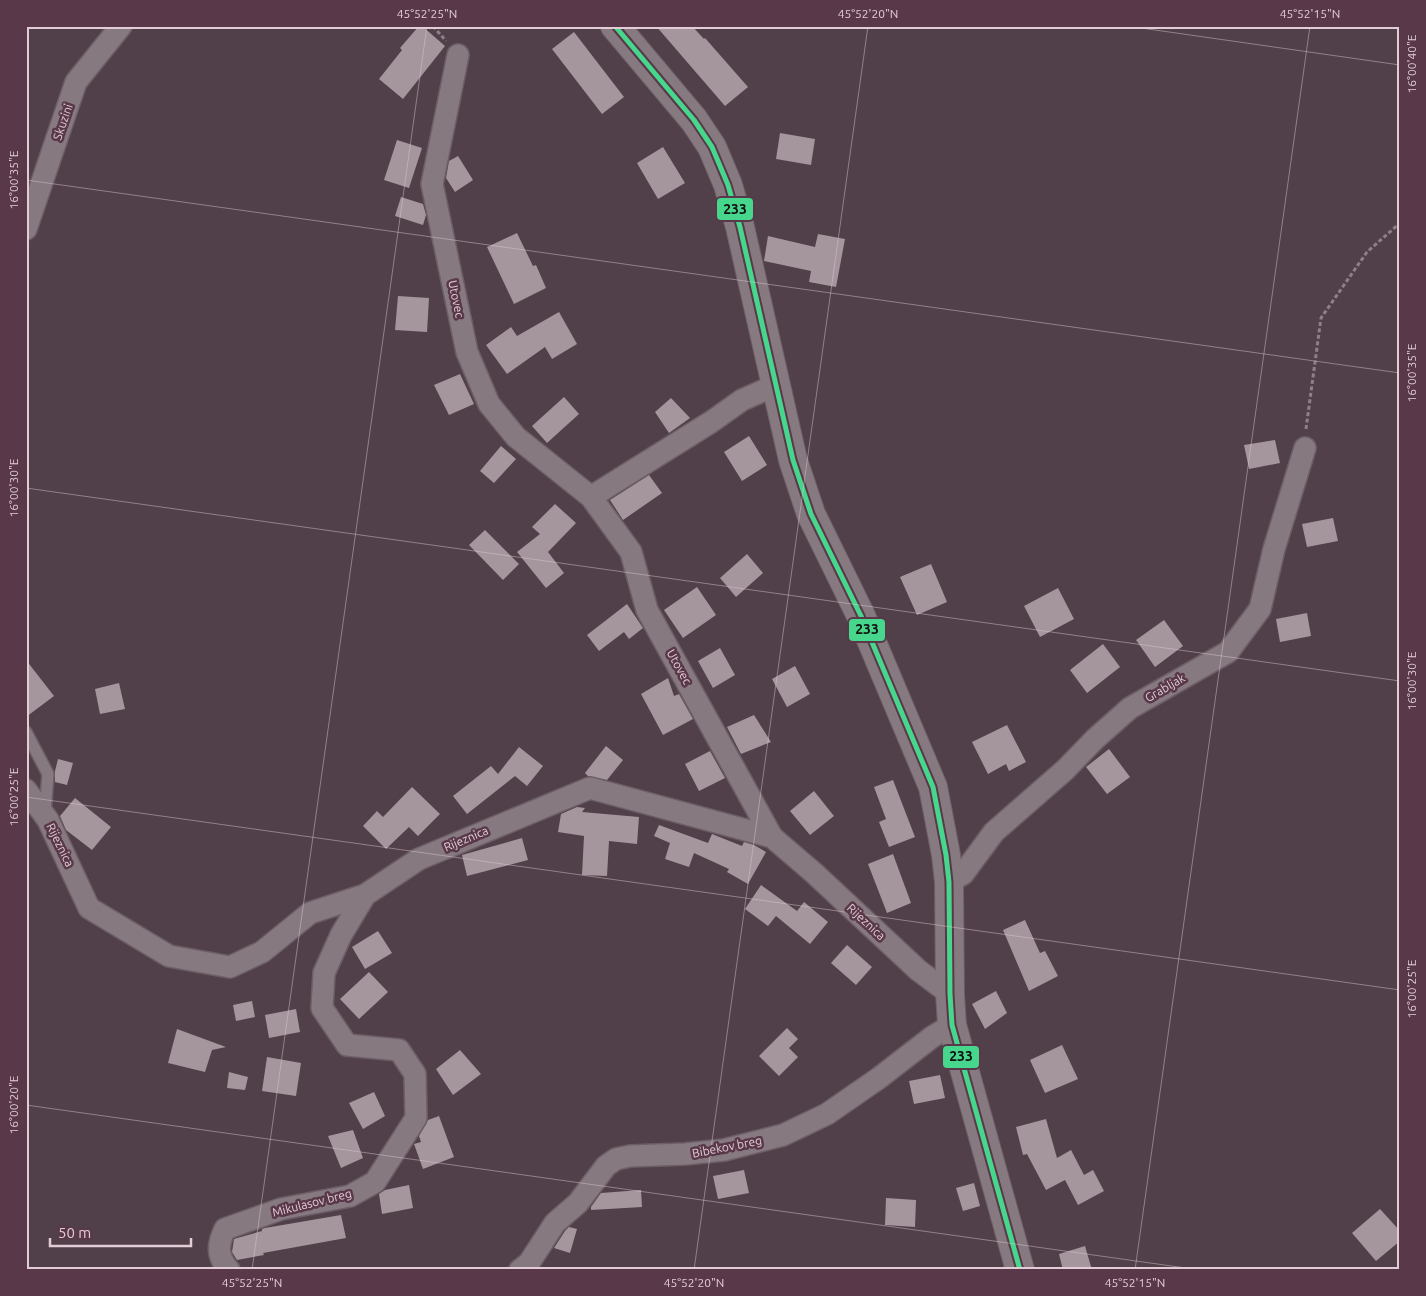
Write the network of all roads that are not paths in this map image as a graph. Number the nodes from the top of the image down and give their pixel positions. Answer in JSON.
{"nodes":[{"id":1,"x":121,"y":26,"type":"edge"},
{"id":2,"x":615,"y":26,"type":"edge"},
{"id":3,"x":458,"y":55,"type":"dead end"},
{"id":4,"x":26,"y":229,"type":"edge"},
{"id":5,"x":776,"y":386,"type":"junction"},
{"id":6,"x":1305,"y":448,"type":"road end"},
{"id":7,"x":591,"y":497,"type":"junction"},
{"id":8,"x":26,"y":732,"type":"edge"},
{"id":9,"x":26,"y":790,"type":"edge"},
{"id":10,"x":44,"y":815,"type":"junction"},
{"id":11,"x":772,"y":837,"type":"junction"},
{"id":12,"x":949,"y":882,"type":"junction"},
{"id":13,"x":365,"y":895,"type":"junction"},
{"id":14,"x":950,"y":994,"type":"junction"},
{"id":15,"x":952,"y":1025,"type":"junction"},
{"id":16,"x":228,"y":1270,"type":"edge"},
{"id":17,"x":520,"y":1270,"type":"edge"},
{"id":18,"x":1020,"y":1270,"type":"edge"}],
"edges":[{"from":1,"to":4,"type":"street","name":"Skuzini"},
{"from":2,"to":5,"type":"main road"},
{"from":3,"to":7,"type":"street","name":"Utovec"},
{"from":5,"to":7,"type":"street"},
{"from":5,"to":12,"type":"main road"},
{"from":6,"to":12,"type":"street","name":"Grabljak"},
{"from":7,"to":11,"type":"street","name":"Utovec"},
{"from":8,"to":10,"type":"lane"},
{"from":9,"to":10,"type":"street","name":"Rijeznica"},
{"from":10,"to":13,"type":"street","name":"Rijeznica"},
{"from":11,"to":13,"type":"street","name":"Rijeznica"},
{"from":11,"to":14,"type":"street","name":"Rijeznica"},
{"from":12,"to":14,"type":"main road"},
{"from":13,"to":16,"type":"street","name":"Mikulasov breg"},
{"from":14,"to":15,"type":"main road"},
{"from":15,"to":17,"type":"street","name":"Bibekov breg"},
{"from":15,"to":18,"type":"main road"}]}
